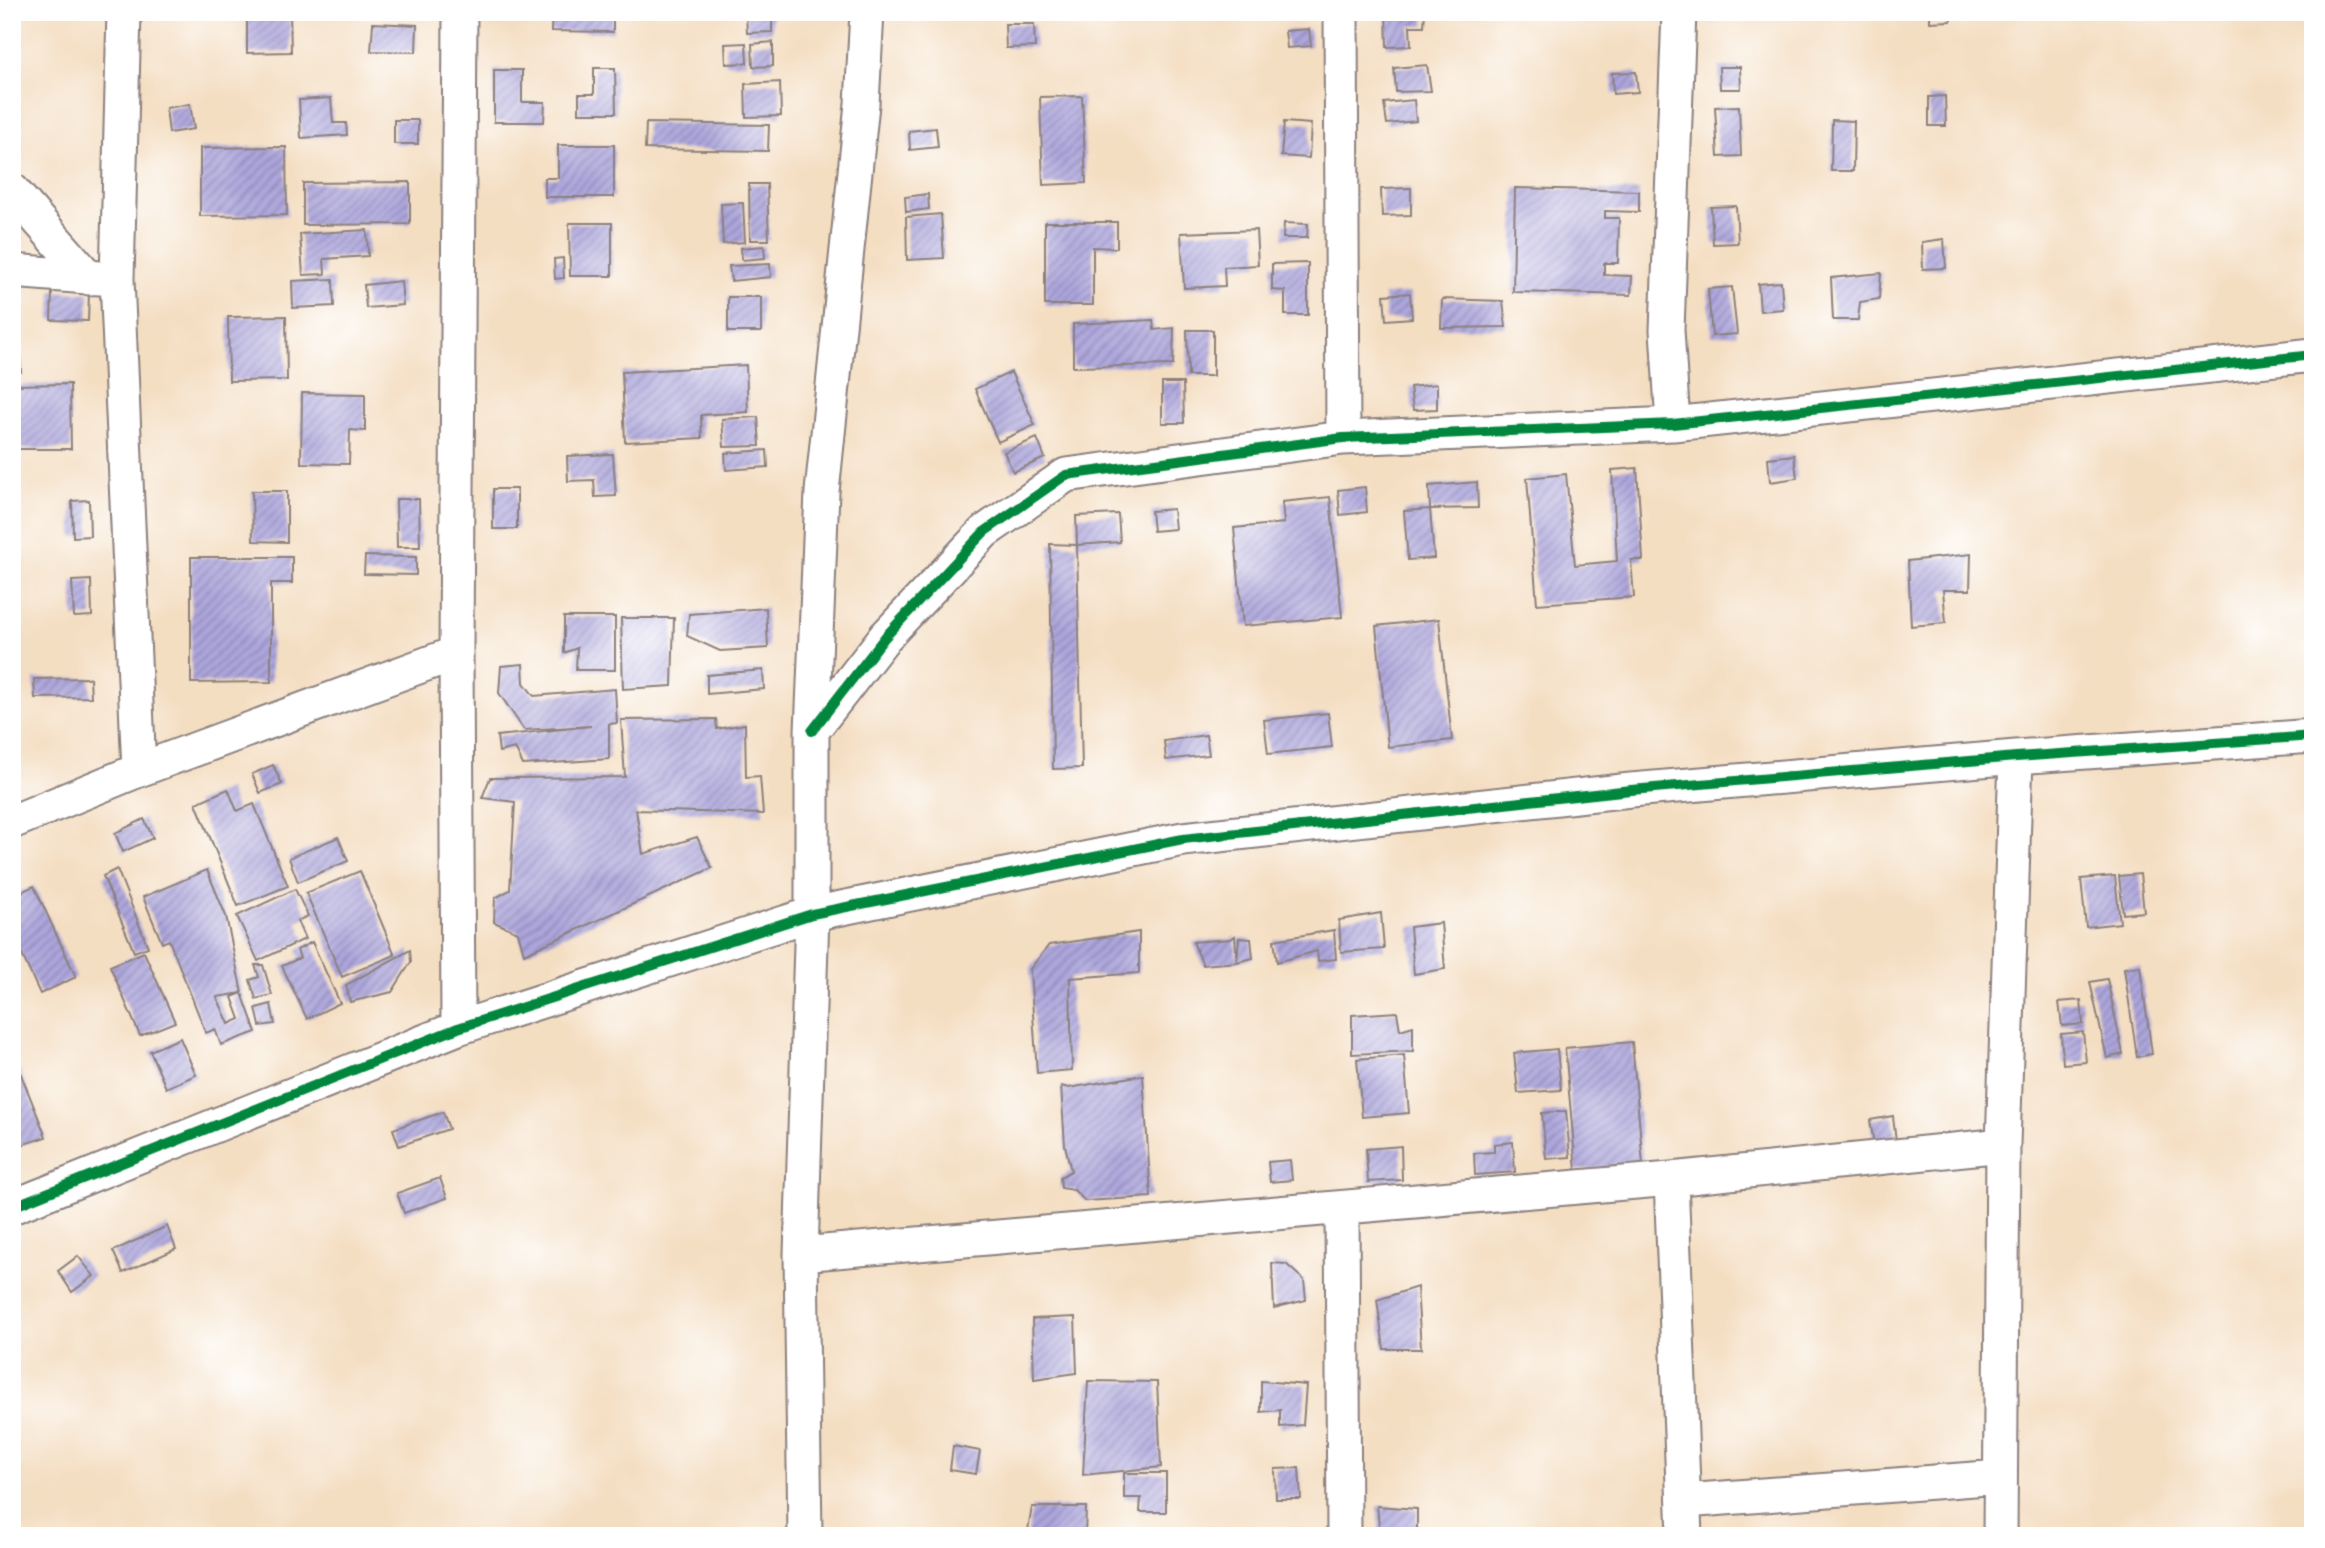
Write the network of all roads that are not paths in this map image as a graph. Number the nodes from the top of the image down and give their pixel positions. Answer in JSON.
{"nodes":[{"id":1,"x":124,"y":12,"type":"edge"},
{"id":2,"x":460,"y":12,"type":"edge"},
{"id":3,"x":867,"y":12,"type":"edge"},
{"id":4,"x":1341,"y":12,"type":"edge"},
{"id":5,"x":1679,"y":12,"type":"edge"},
{"id":6,"x":12,"y":190,"type":"edge"},
{"id":7,"x":12,"y":271,"type":"edge"},
{"id":8,"x":103,"y":278,"type":"junction"},
{"id":9,"x":2313,"y":355,"type":"edge"},
{"id":10,"x":1672,"y":424,"type":"junction"},
{"id":11,"x":1343,"y":438,"type":"junction"},
{"id":12,"x":456,"y":653,"type":"junction"},
{"id":13,"x":812,"y":731,"type":"junction"},
{"id":14,"x":2313,"y":736,"type":"edge"},
{"id":15,"x":2016,"y":757,"type":"junction"},
{"id":16,"x":139,"y":770,"type":"junction"},
{"id":17,"x":12,"y":822,"type":"edge"},
{"id":18,"x":812,"y":914,"type":"junction"},
{"id":19,"x":458,"y":1028,"type":"junction"},
{"id":20,"x":2003,"y":1145,"type":"junction"},
{"id":21,"x":1671,"y":1180,"type":"junction"},
{"id":22,"x":12,"y":1207,"type":"edge"},
{"id":23,"x":1342,"y":1208,"type":"junction"},
{"id":24,"x":801,"y":1254,"type":"junction"},
{"id":25,"x":2000,"y":1477,"type":"junction"},
{"id":26,"x":1685,"y":1501,"type":"junction"},
{"id":27,"x":805,"y":1536,"type":"edge"},
{"id":28,"x":1344,"y":1536,"type":"edge"},
{"id":29,"x":1685,"y":1536,"type":"edge"},
{"id":30,"x":2000,"y":1536,"type":"edge"}],
"edges":[{"from":1,"to":8,"type":"street"},
{"from":2,"to":12,"type":"street"},
{"from":3,"to":13,"type":"street"},
{"from":4,"to":11,"type":"street"},
{"from":5,"to":10,"type":"street"},
{"from":6,"to":8,"type":"street"},
{"from":7,"to":8,"type":"street"},
{"from":8,"to":16,"type":"street"},
{"from":9,"to":10,"type":"street"},
{"from":10,"to":11,"type":"street"},
{"from":11,"to":13,"type":"street"},
{"from":12,"to":16,"type":"street"},
{"from":12,"to":19,"type":"street"},
{"from":13,"to":18,"type":"street"},
{"from":14,"to":15,"type":"street"},
{"from":15,"to":18,"type":"street"},
{"from":15,"to":20,"type":"street"},
{"from":16,"to":17,"type":"street"},
{"from":18,"to":19,"type":"street"},
{"from":18,"to":24,"type":"street"},
{"from":19,"to":22,"type":"street"},
{"from":20,"to":21,"type":"street"},
{"from":20,"to":25,"type":"street"},
{"from":21,"to":23,"type":"street"},
{"from":21,"to":26,"type":"street"},
{"from":23,"to":24,"type":"street"},
{"from":23,"to":28,"type":"street"},
{"from":24,"to":27,"type":"street"},
{"from":25,"to":26,"type":"street"},
{"from":25,"to":30,"type":"street"},
{"from":26,"to":29,"type":"street"}]}
